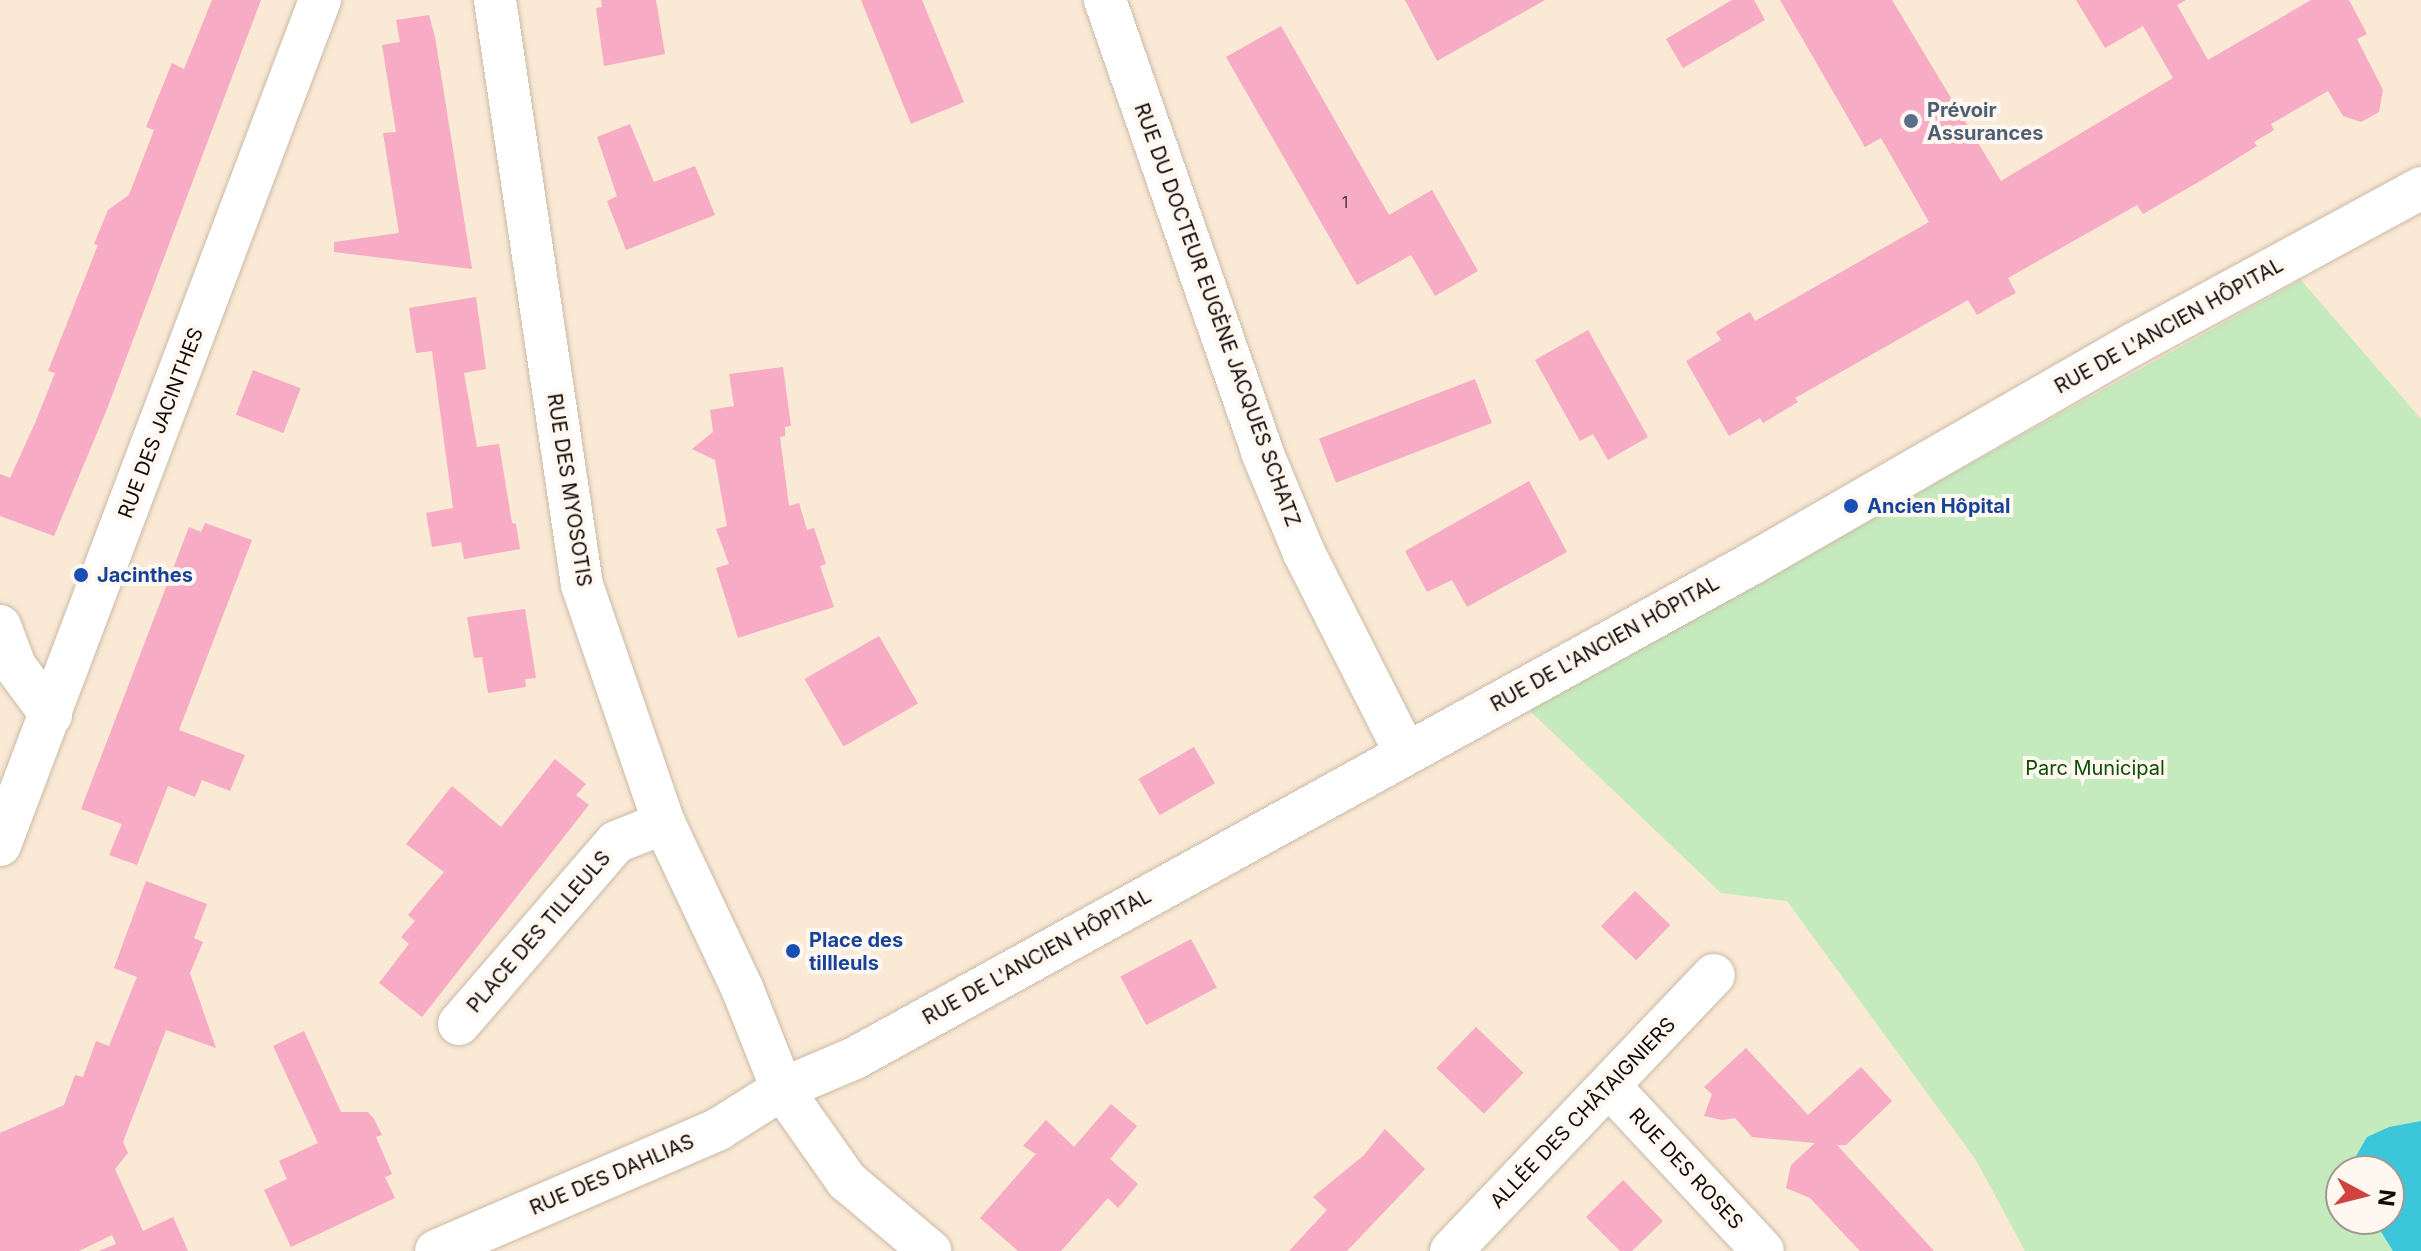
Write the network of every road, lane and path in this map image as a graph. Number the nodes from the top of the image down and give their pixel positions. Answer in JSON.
{"nodes":[{"id":1,"x":320,"y":0,"type":"edge"},
{"id":2,"x":495,"y":0,"type":"edge"},
{"id":3,"x":1105,"y":0,"type":"edge"},
{"id":4,"x":2421,"y":188,"type":"edge"},
{"id":5,"x":0,"y":626,"type":"edge"},
{"id":6,"x":51,"y":715,"type":"junction"},
{"id":7,"x":1406,"y":754,"type":"junction"},
{"id":8,"x":664,"y":823,"type":"junction"},
{"id":9,"x":0,"y":845,"type":"edge"},
{"id":10,"x":1714,"y":975,"type":"dead end"},
{"id":11,"x":459,"y":1024,"type":"dead end"},
{"id":12,"x":1610,"y":1087,"type":"junction"},
{"id":13,"x":782,"y":1089,"type":"junction"},
{"id":14,"x":436,"y":1251,"type":"edge"},
{"id":15,"x":930,"y":1251,"type":"edge"},
{"id":16,"x":1451,"y":1251,"type":"edge"},
{"id":17,"x":1763,"y":1251,"type":"edge"}],
"edges":[{"from":1,"to":6,"type":"street","name":"RUE DES JACINTHES"},
{"from":2,"to":8,"type":"street","name":"RUE DES MYOSOTIS"},
{"from":3,"to":7,"type":"street","name":"RUE DU DOCTEUR EUGÈNE JACQUES SCHATZ"},
{"from":4,"to":7,"type":"street","name":"RUE DE L'ANCIEN HÔPITAL"},
{"from":5,"to":6,"type":"street"},
{"from":6,"to":9,"type":"street","name":"RUE DES JACINTHES"},
{"from":7,"to":13,"type":"street","name":"RUE DE L'ANCIEN HÔPITAL"},
{"from":8,"to":11,"type":"street","name":"PLACE DES TILLEULS"},
{"from":8,"to":13,"type":"street","name":"RUE DES MYOSOTIS"},
{"from":10,"to":12,"type":"street","name":"ALLÉE DES CHÂTAIGNIERS"},
{"from":12,"to":16,"type":"street","name":"ALLÉE DES CHÂTAIGNIERS"},
{"from":12,"to":17,"type":"street","name":"RUE DES ROSES"},
{"from":13,"to":14,"type":"street","name":"RUE DES DAHLIAS"},
{"from":13,"to":15,"type":"street","name":"RUE DES MYOSOTIS"}]}
